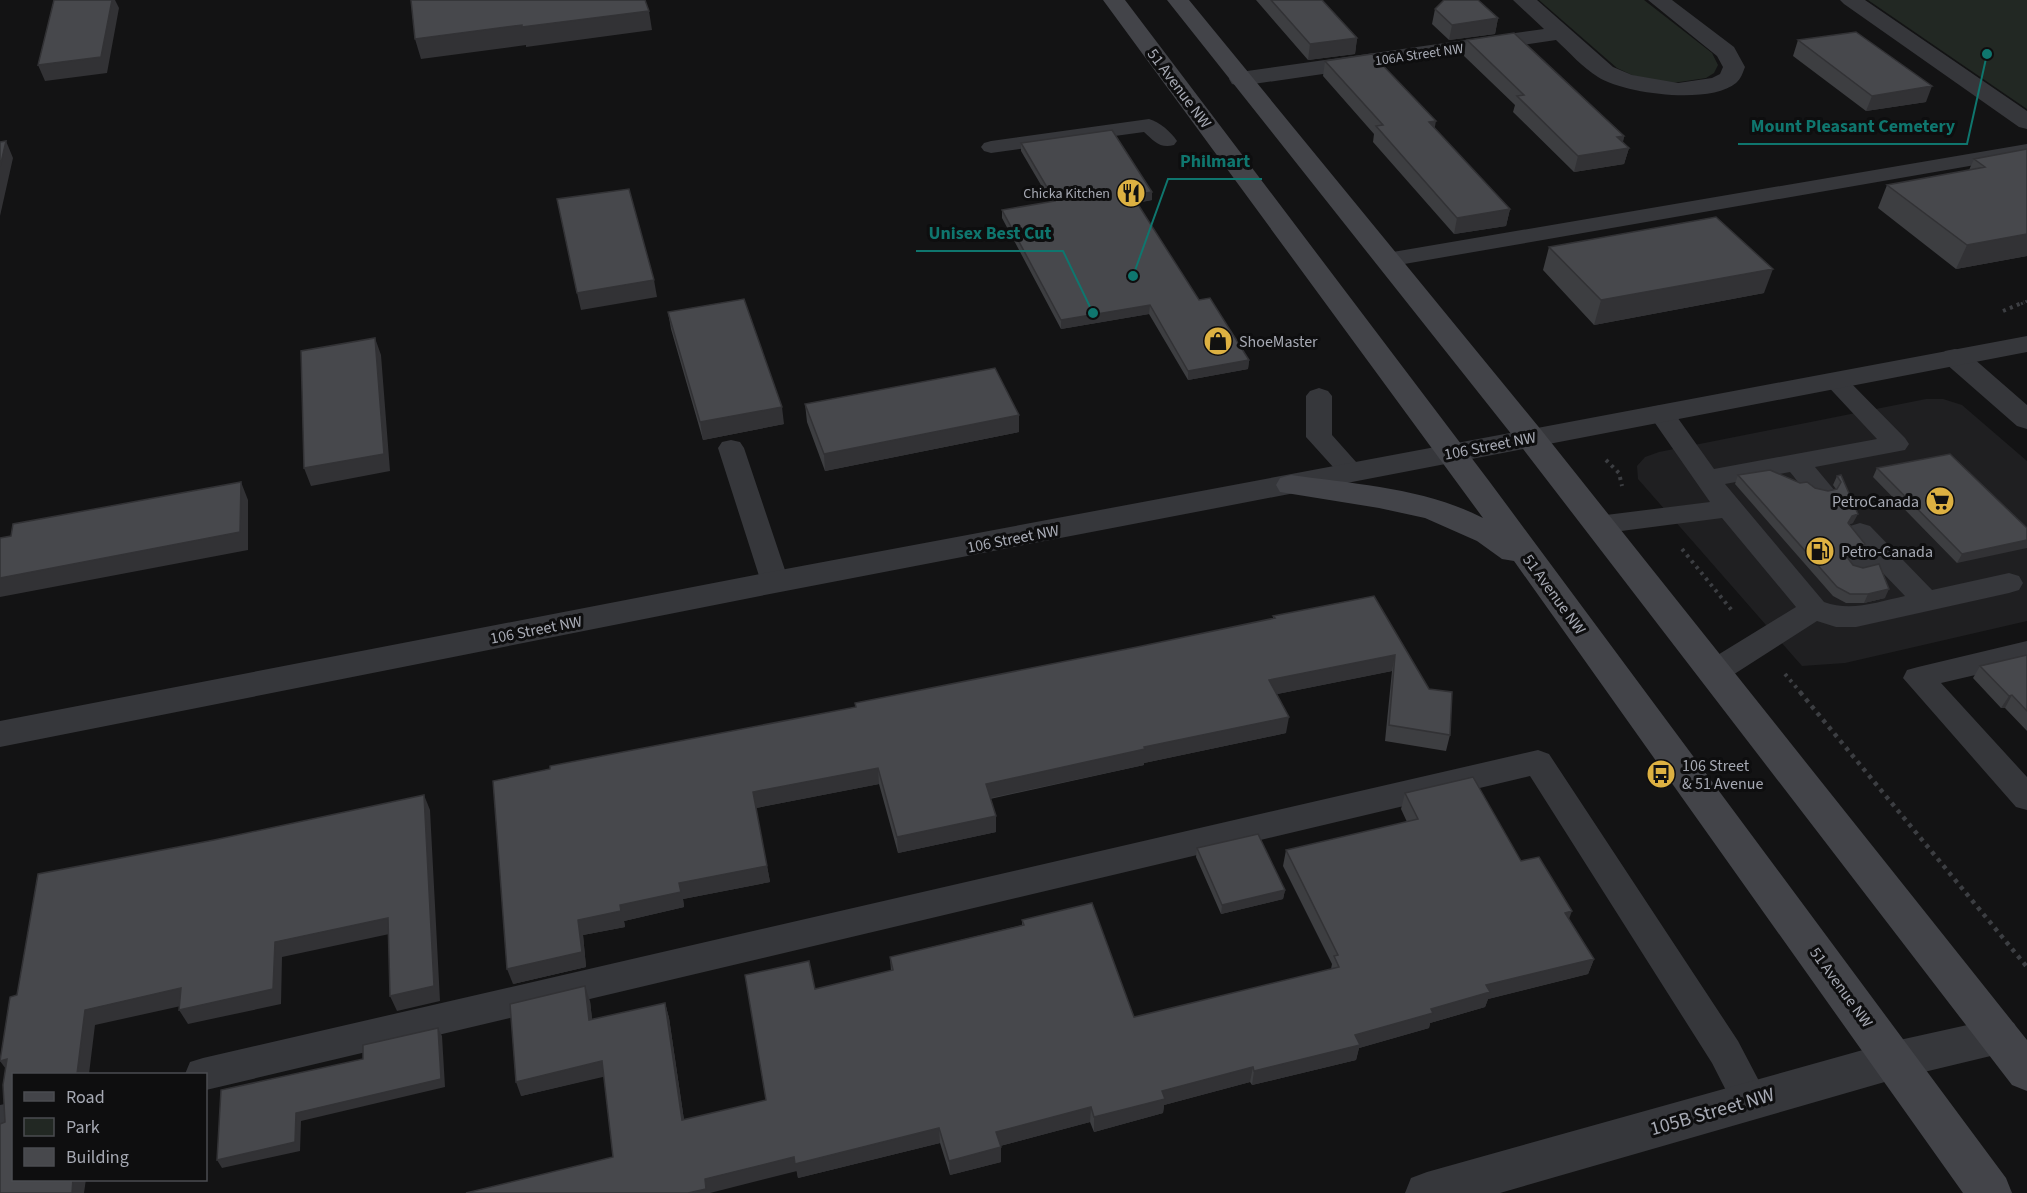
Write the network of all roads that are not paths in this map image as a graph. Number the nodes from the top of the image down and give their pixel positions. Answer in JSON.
{"nodes":[{"id":1,"x":1114,"y":0,"type":"edge"},
{"id":2,"x":1178,"y":0,"type":"edge"},
{"id":3,"x":1524,"y":0,"type":"edge"},
{"id":4,"x":1659,"y":0,"type":"edge"},
{"id":5,"x":1851,"y":0,"type":"edge"},
{"id":6,"x":1561,"y":33,"type":"junction"},
{"id":7,"x":1240,"y":79,"type":"junction"},
{"id":8,"x":2027,"y":122,"type":"edge"},
{"id":9,"x":1167,"y":141,"type":"dead end"},
{"id":10,"x":991,"y":147,"type":"dead end"},
{"id":11,"x":2027,"y":150,"type":"edge"},
{"id":12,"x":1388,"y":260,"type":"junction"},
{"id":13,"x":2027,"y":344,"type":"edge"},
{"id":14,"x":1955,"y":357,"type":"junction"},
{"id":15,"x":1834,"y":380,"type":"junction"},
{"id":16,"x":1319,"y":396,"type":"dead end"},
{"id":17,"x":1661,"y":413,"type":"junction"},
{"id":18,"x":2027,"y":420,"type":"edge"},
{"id":19,"x":1530,"y":438,"type":"junction"},
{"id":20,"x":731,"y":448,"type":"dead end"},
{"id":21,"x":1451,"y":452,"type":"junction"},
{"id":22,"x":1796,"y":462,"type":"junction"},
{"id":23,"x":1352,"y":472,"type":"junction"},
{"id":24,"x":1709,"y":478,"type":"junction"},
{"id":25,"x":1291,"y":485,"type":"junction"},
{"id":26,"x":1822,"y":491,"type":"edge"},
{"id":27,"x":1729,"y":508,"type":"junction"},
{"id":28,"x":1598,"y":525,"type":"junction"},
{"id":29,"x":1860,"y":532,"type":"dead end"},
{"id":30,"x":1540,"y":573,"type":"junction"},
{"id":31,"x":775,"y":582,"type":"junction"},
{"id":32,"x":2009,"y":584,"type":"dead end"},
{"id":33,"x":1927,"y":602,"type":"junction"},
{"id":34,"x":1814,"y":609,"type":"junction"},
{"id":35,"x":2027,"y":652,"type":"edge"},
{"id":36,"x":1714,"y":672,"type":"junction"},
{"id":37,"x":0,"y":734,"type":"edge"},
{"id":38,"x":2027,"y":798,"type":"edge"},
{"id":39,"x":1999,"y":1036,"type":"junction"},
{"id":40,"x":1895,"y":1060,"type":"junction"},
{"id":41,"x":2027,"y":1072,"type":"edge"},
{"id":42,"x":207,"y":1073,"type":"edge"},
{"id":43,"x":1750,"y":1100,"type":"junction"},
{"id":44,"x":1427,"y":1193,"type":"edge"},
{"id":45,"x":1990,"y":1193,"type":"edge"}],
"edges":[{"from":1,"to":21,"type":"main road","name":"51 Avenue NW"},
{"from":2,"to":7,"type":"main road"},
{"from":3,"to":6,"type":"street"},
{"from":4,"to":6,"type":"street"},
{"from":5,"to":8,"type":"street"},
{"from":6,"to":7,"type":"street","name":"106A Street NW"},
{"from":7,"to":12,"type":"main road"},
{"from":9,"to":10,"type":"lane"},
{"from":11,"to":12,"type":"lane"},
{"from":12,"to":19,"type":"main road"},
{"from":13,"to":14,"type":"street","name":"106 Street NW"},
{"from":14,"to":15,"type":"street","name":"106 Street NW"},
{"from":14,"to":18,"type":"street"},
{"from":15,"to":17,"type":"street","name":"106 Street NW"},
{"from":15,"to":22,"type":"lane"},
{"from":16,"to":23,"type":"lane"},
{"from":17,"to":19,"type":"street","name":"106 Street NW"},
{"from":17,"to":24,"type":"lane"},
{"from":19,"to":21,"type":"street","name":"106 Street NW"},
{"from":19,"to":28,"type":"main road"},
{"from":20,"to":31,"type":"lane"},
{"from":21,"to":23,"type":"street","name":"106 Street NW"},
{"from":21,"to":30,"type":"main road","name":"51 Avenue NW"},
{"from":22,"to":24,"type":"lane"},
{"from":22,"to":26,"type":"lane"},
{"from":23,"to":25,"type":"street","name":"106 Street NW"},
{"from":24,"to":27,"type":"lane"},
{"from":25,"to":30,"type":"main road"},
{"from":25,"to":31,"type":"street","name":"106 Street NW"},
{"from":27,"to":28,"type":"lane"},
{"from":27,"to":34,"type":"lane"},
{"from":28,"to":36,"type":"main road"},
{"from":29,"to":33,"type":"lane"},
{"from":30,"to":40,"type":"main road","name":"51 Avenue NW"},
{"from":31,"to":37,"type":"street","name":"106 Street NW"},
{"from":32,"to":33,"type":"lane"},
{"from":33,"to":34,"type":"lane"},
{"from":34,"to":36,"type":"lane"},
{"from":35,"to":38,"type":"lane"},
{"from":36,"to":39,"type":"main road"},
{"from":39,"to":40,"type":"street","name":"105B Street NW"},
{"from":39,"to":41,"type":"main road"},
{"from":40,"to":43,"type":"street","name":"105B Street NW"},
{"from":40,"to":45,"type":"main road","name":"51 Avenue NW"},
{"from":42,"to":43,"type":"lane"},
{"from":43,"to":44,"type":"street","name":"105B Street NW"}]}
